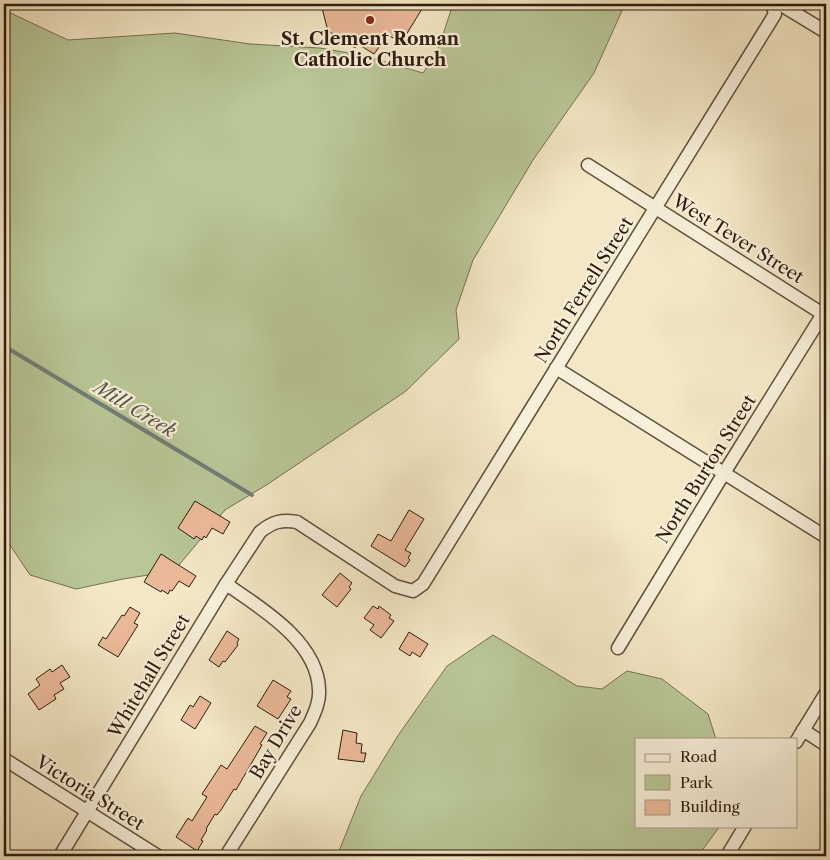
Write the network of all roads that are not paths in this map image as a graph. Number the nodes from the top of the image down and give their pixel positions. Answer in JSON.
{"nodes":[{"id":1,"x":772,"y":4,"type":"edge"},
{"id":2,"x":780,"y":4,"type":"edge"},
{"id":3,"x":826,"y":32,"type":"edge"},
{"id":4,"x":588,"y":165,"type":"dead end"},
{"id":5,"x":656,"y":208,"type":"junction"},
{"id":6,"x":825,"y":313,"type":"edge"},
{"id":7,"x":556,"y":368,"type":"junction"},
{"id":8,"x":724,"y":473,"type":"junction"},
{"id":9,"x":276,"y":521,"type":"joint"},
{"id":10,"x":826,"y":536,"type":"edge"},
{"id":11,"x":226,"y":584,"type":"junction"},
{"id":12,"x":618,"y":648,"type":"dead end"},
{"id":13,"x":826,"y":693,"type":"edge"},
{"id":14,"x":803,"y":730,"type":"junction"},
{"id":15,"x":798,"y":739,"type":"edge"},
{"id":16,"x":826,"y":745,"type":"edge"},
{"id":17,"x":4,"y":759,"type":"edge"},
{"id":18,"x":87,"y":811,"type":"junction"},
{"id":19,"x":744,"y":828,"type":"edge"},
{"id":20,"x":60,"y":856,"type":"edge"},
{"id":21,"x":158,"y":856,"type":"edge"},
{"id":22,"x":226,"y":856,"type":"edge"},
{"id":23,"x":727,"y":856,"type":"edge"}],
"edges":[{"from":1,"to":5,"type":"street","name":"North Ferrell Street"},
{"from":2,"to":3,"type":"street"},
{"from":4,"to":5,"type":"street","name":"West Tever Street"},
{"from":5,"to":6,"type":"street","name":"West Tever Street"},
{"from":5,"to":7,"type":"street","name":"North Ferrell Street"},
{"from":6,"to":8,"type":"street","name":"North Burton Street"},
{"from":7,"to":8,"type":"street"},
{"from":7,"to":9,"type":"street","name":"North Ferrell Street"},
{"from":8,"to":10,"type":"street"},
{"from":8,"to":12,"type":"street","name":"North Burton Street"},
{"from":9,"to":11,"type":"street","name":"Whitehall Street"},
{"from":11,"to":18,"type":"street","name":"Whitehall Street"},
{"from":11,"to":22,"type":"street","name":"Bay Drive"},
{"from":13,"to":14,"type":"street"},
{"from":14,"to":15,"type":"street"},
{"from":14,"to":16,"type":"street"},
{"from":17,"to":18,"type":"street","name":"Victoria Street"},
{"from":18,"to":20,"type":"street","name":"Whitehall Street"},
{"from":18,"to":21,"type":"street","name":"Victoria Street"},
{"from":19,"to":23,"type":"street"}]}
